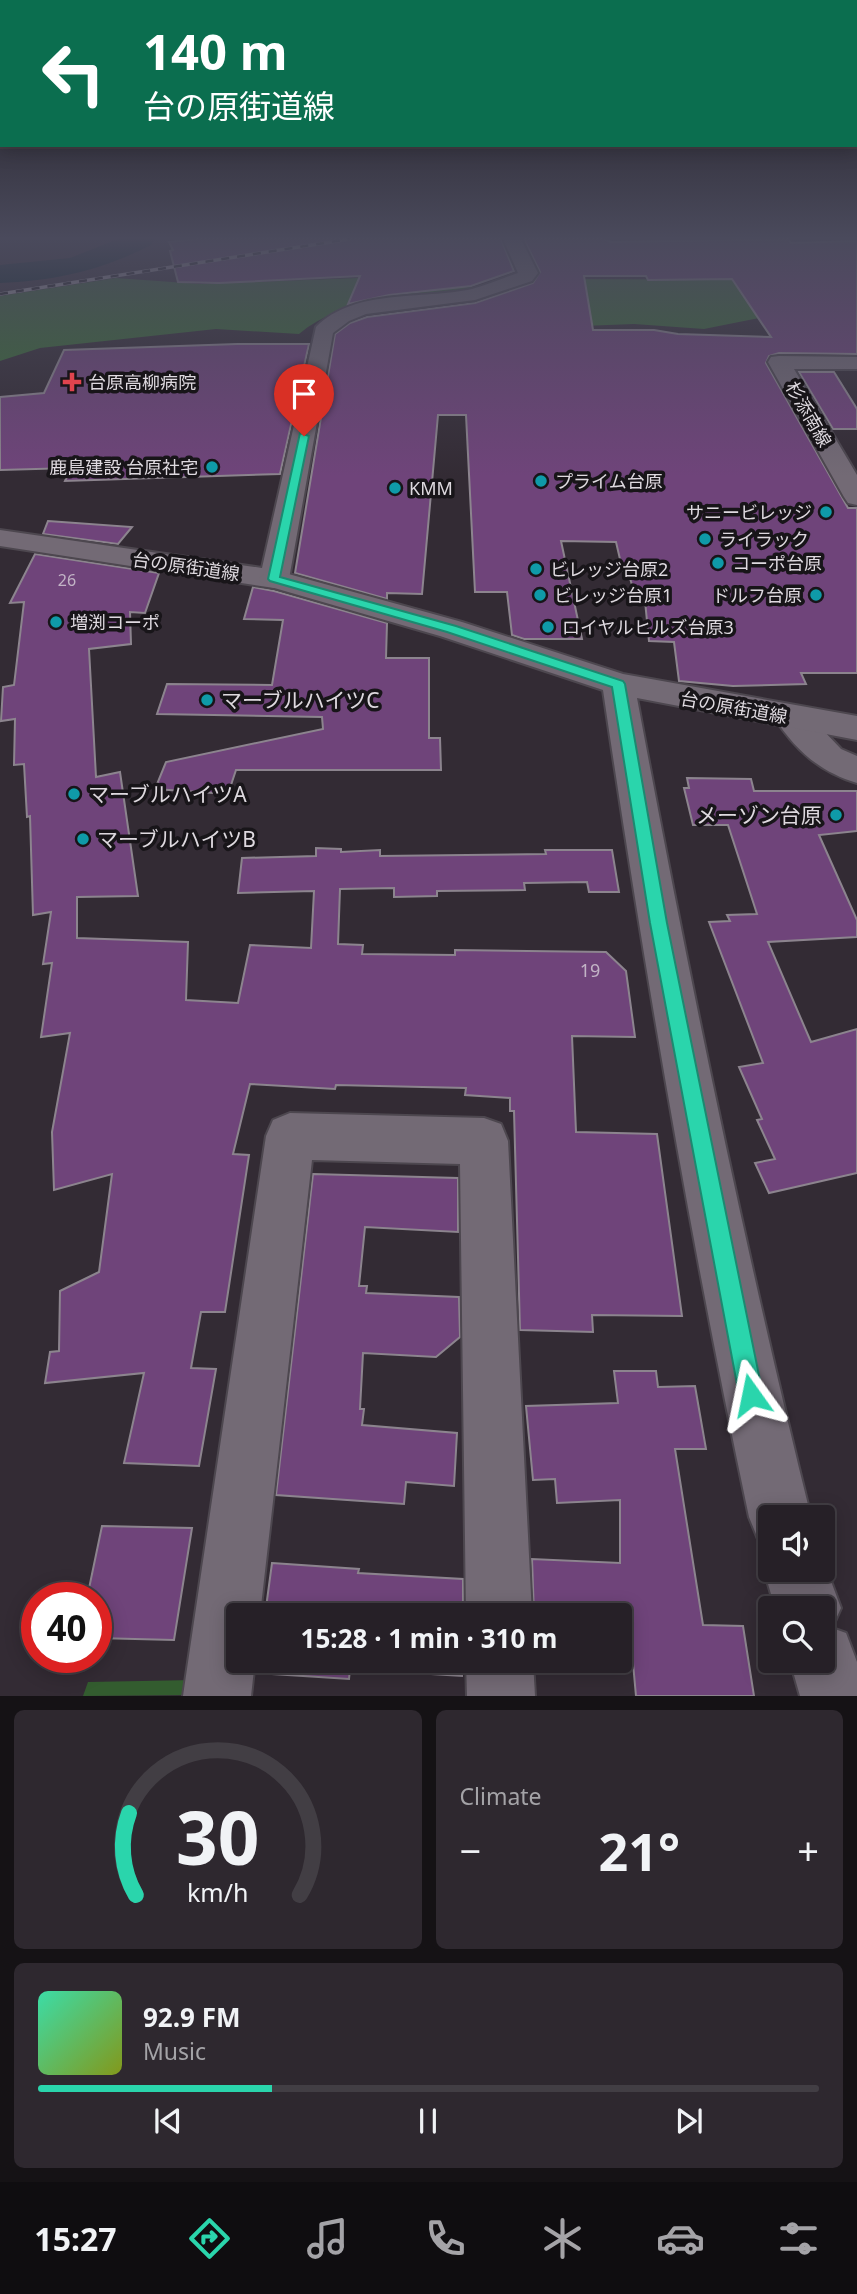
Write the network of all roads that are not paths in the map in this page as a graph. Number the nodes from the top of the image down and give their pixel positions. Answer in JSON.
{"nodes":[{"id":1,"x":337,"y":318,"type":"edge"},
{"id":2,"x":857,"y":363,"type":"edge"},
{"id":3,"x":820,"y":433,"type":"junction"},
{"id":4,"x":845,"y":433,"type":"dead end"},
{"id":5,"x":857,"y":497,"type":"edge"},
{"id":6,"x":0,"y":538,"type":"edge"},
{"id":7,"x":274,"y":579,"type":"junction"},
{"id":8,"x":618,"y":684,"type":"junction"},
{"id":9,"x":791,"y":717,"type":"junction"},
{"id":10,"x":857,"y":728,"type":"edge"},
{"id":11,"x":857,"y":770,"type":"edge"},
{"id":12,"x":777,"y":1505,"type":"edge"},
{"id":13,"x":229,"y":1603,"type":"edge"},
{"id":14,"x":499,"y":1603,"type":"edge"},
{"id":15,"x":226,"y":1627,"type":"edge"},
{"id":16,"x":500,"y":1673,"type":"edge"},
{"id":17,"x":827,"y":1673,"type":"edge"},
{"id":18,"x":217,"y":1696,"type":"edge"},
{"id":19,"x":501,"y":1696,"type":"edge"},
{"id":20,"x":834,"y":1696,"type":"edge"}],
"edges":[{"from":1,"to":7,"type":"street"},
{"from":2,"to":3,"type":"street","name":"杉添南線"},
{"from":3,"to":4,"type":"street"},
{"from":3,"to":5,"type":"street","name":"杉添南線"},
{"from":6,"to":7,"type":"street","name":"台の原街道線"},
{"from":7,"to":8,"type":"street","name":"台の原街道線"},
{"from":8,"to":9,"type":"street","name":"台の原街道線"},
{"from":8,"to":12,"type":"street"},
{"from":9,"to":10,"type":"street","name":"台の原街道線"},
{"from":9,"to":11,"type":"street"},
{"from":13,"to":14,"type":"street"},
{"from":15,"to":18,"type":"street"},
{"from":16,"to":19,"type":"street"},
{"from":17,"to":20,"type":"street"}]}
